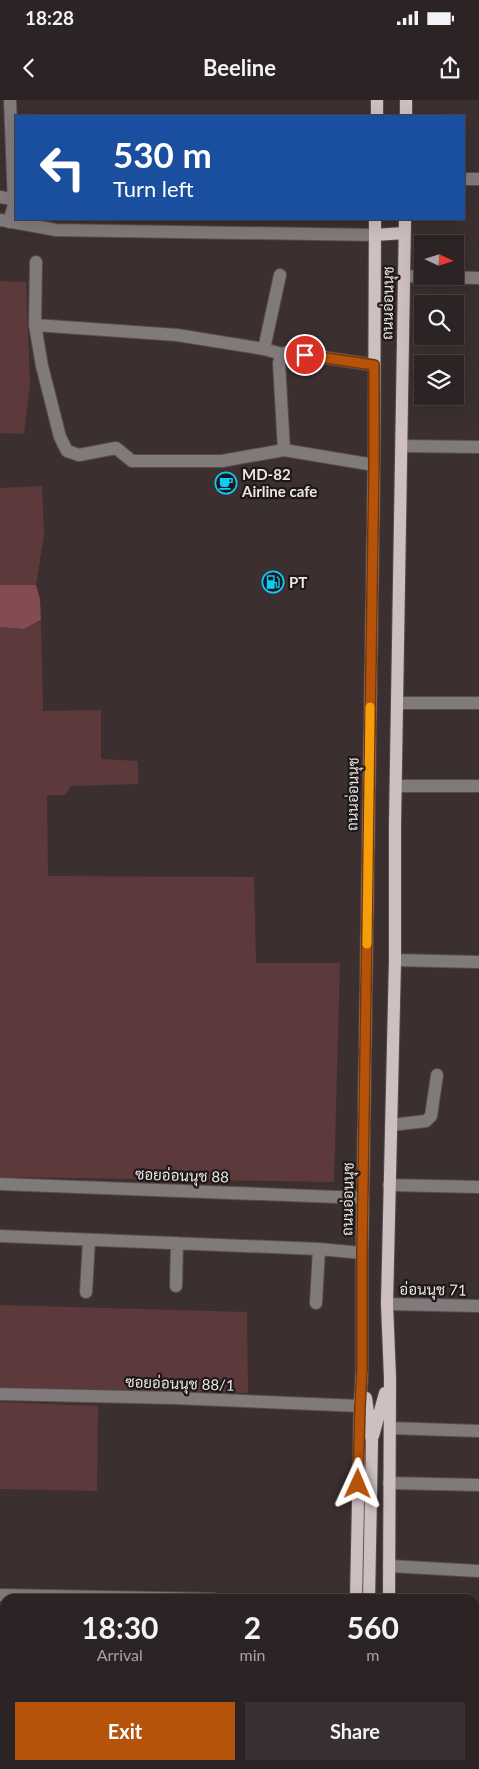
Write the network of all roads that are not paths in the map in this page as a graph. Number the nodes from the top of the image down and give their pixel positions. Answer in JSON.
{"nodes":[{"id":1,"x":10,"y":100,"type":"edge"},
{"id":2,"x":377,"y":100,"type":"edge"},
{"id":3,"x":406,"y":100,"type":"edge"},
{"id":4,"x":377,"y":115,"type":"edge"},
{"id":5,"x":406,"y":115,"type":"edge"},
{"id":6,"x":465,"y":179,"type":"edge"},
{"id":7,"x":479,"y":179,"type":"edge"},
{"id":8,"x":0,"y":197,"type":"edge"},
{"id":9,"x":15,"y":200,"type":"edge"},
{"id":10,"x":375,"y":220,"type":"edge"},
{"id":11,"x":405,"y":220,"type":"edge"},
{"id":12,"x":4,"y":221,"type":"edge"},
{"id":13,"x":404,"y":233,"type":"junction"},
{"id":14,"x":375,"y":234,"type":"junction"},
{"id":15,"x":36,"y":262,"type":"dead end"},
{"id":16,"x":280,"y":275,"type":"dead end"},
{"id":17,"x":404,"y":276,"type":"junction"},
{"id":18,"x":479,"y":278,"type":"edge"},
{"id":19,"x":35,"y":325,"type":"junction"},
{"id":20,"x":264,"y":349,"type":"junction"},
{"id":21,"x":282,"y":354,"type":"junction"},
{"id":22,"x":374,"y":365,"type":"junction"},
{"id":23,"x":402,"y":446,"type":"junction"},
{"id":24,"x":479,"y":447,"type":"edge"},
{"id":25,"x":284,"y":450,"type":"junction"},
{"id":26,"x":374,"y":465,"type":"junction"},
{"id":27,"x":397,"y":703,"type":"junction"},
{"id":28,"x":479,"y":703,"type":"edge"},
{"id":29,"x":396,"y":786,"type":"junction"},
{"id":30,"x":479,"y":786,"type":"edge"},
{"id":31,"x":395,"y":960,"type":"junction"},
{"id":32,"x":479,"y":962,"type":"edge"},
{"id":33,"x":437,"y":1075,"type":"dead end"},
{"id":34,"x":391,"y":1125,"type":"junction"},
{"id":35,"x":0,"y":1184,"type":"edge"},
{"id":36,"x":390,"y":1185,"type":"junction"},
{"id":37,"x":479,"y":1187,"type":"edge"},
{"id":38,"x":363,"y":1198,"type":"junction"},
{"id":39,"x":0,"y":1236,"type":"edge"},
{"id":40,"x":89,"y":1240,"type":"junction"},
{"id":41,"x":177,"y":1243,"type":"junction"},
{"id":42,"x":319,"y":1249,"type":"junction"},
{"id":43,"x":362,"y":1252,"type":"junction"},
{"id":44,"x":176,"y":1286,"type":"dead end"},
{"id":45,"x":86,"y":1292,"type":"dead end"},
{"id":46,"x":316,"y":1303,"type":"dead end"},
{"id":47,"x":387,"y":1304,"type":"junction"},
{"id":48,"x":479,"y":1306,"type":"edge"},
{"id":49,"x":362,"y":1370,"type":"junction"},
{"id":50,"x":390,"y":1378,"type":"junction"},
{"id":51,"x":0,"y":1394,"type":"edge"},
{"id":52,"x":360,"y":1406,"type":"junction"},
{"id":53,"x":390,"y":1428,"type":"junction"},
{"id":54,"x":479,"y":1431,"type":"edge"},
{"id":55,"x":372,"y":1441,"type":"junction"},
{"id":56,"x":390,"y":1483,"type":"junction"},
{"id":57,"x":479,"y":1485,"type":"edge"},
{"id":58,"x":389,"y":1566,"type":"junction"},
{"id":59,"x":479,"y":1571,"type":"edge"},
{"id":60,"x":356,"y":1594,"type":"edge"},
{"id":61,"x":370,"y":1594,"type":"edge"},
{"id":62,"x":389,"y":1594,"type":"edge"}],
"edges":[{"from":1,"to":9,"type":"street"},
{"from":2,"to":4,"type":"main road"},
{"from":3,"to":5,"type":"main road"},
{"from":6,"to":7,"type":"street"},
{"from":8,"to":9,"type":"street"},
{"from":9,"to":12,"type":"street"},
{"from":10,"to":14,"type":"main road","name":"ถนนอ่อนนุช"},
{"from":11,"to":13,"type":"main road","name":"ถนนอ่อนนุช"},
{"from":12,"to":14,"type":"street"},
{"from":13,"to":14,"type":"main road"},
{"from":13,"to":17,"type":"main road","name":"ถนนอ่อนนุช"},
{"from":14,"to":22,"type":"main road","name":"ถนนอ่อนนุช"},
{"from":15,"to":19,"type":"street"},
{"from":16,"to":20,"type":"street"},
{"from":17,"to":18,"type":"street"},
{"from":17,"to":23,"type":"main road","name":"ถนนอ่อนนุช"},
{"from":19,"to":20,"type":"street"},
{"from":19,"to":25,"type":"street"},
{"from":20,"to":21,"type":"street"},
{"from":21,"to":22,"type":"street"},
{"from":21,"to":25,"type":"street"},
{"from":22,"to":26,"type":"main road","name":"ถนนอ่อนนุช"},
{"from":23,"to":24,"type":"street"},
{"from":23,"to":27,"type":"main road","name":"ถนนอ่อนนุช"},
{"from":25,"to":26,"type":"street"},
{"from":26,"to":38,"type":"main road","name":"ถนนอ่อนนุช"},
{"from":27,"to":28,"type":"street"},
{"from":27,"to":29,"type":"main road","name":"ถนนอ่อนนุช"},
{"from":29,"to":30,"type":"street"},
{"from":29,"to":31,"type":"main road","name":"ถนนอ่อนนุช"},
{"from":31,"to":32,"type":"street"},
{"from":31,"to":34,"type":"main road","name":"ถนนอ่อนนุช"},
{"from":33,"to":34,"type":"street"},
{"from":34,"to":36,"type":"main road","name":"ถนนอ่อนนุช"},
{"from":35,"to":38,"type":"street","name":"ซอยอ่อนนุช 88"},
{"from":36,"to":37,"type":"street"},
{"from":36,"to":47,"type":"main road","name":"ถนนอ่อนนุช"},
{"from":38,"to":43,"type":"main road","name":"ถนนอ่อนนุช"},
{"from":39,"to":40,"type":"street"},
{"from":40,"to":41,"type":"street"},
{"from":40,"to":45,"type":"street"},
{"from":41,"to":42,"type":"street"},
{"from":41,"to":44,"type":"street"},
{"from":42,"to":43,"type":"street"},
{"from":42,"to":46,"type":"street"},
{"from":43,"to":49,"type":"main road","name":"ถนนอ่อนนุช"},
{"from":47,"to":48,"type":"street","name":"อ่อนนุช 71"},
{"from":47,"to":50,"type":"main road","name":"ถนนอ่อนนุช"},
{"from":49,"to":52,"type":"main road","name":"ถนนอ่อนนุช"},
{"from":49,"to":55,"type":"main road","name":"ถนนอ่อนนุช"},
{"from":50,"to":53,"type":"main road","name":"ถนนอ่อนนุช"},
{"from":50,"to":55,"type":"main road","name":"ถนนอ่อนนุช"},
{"from":51,"to":52,"type":"street","name":"ซอยอ่อนนุช 88/1"},
{"from":52,"to":60,"type":"main road","name":"ถนนอ่อนนุช"},
{"from":53,"to":54,"type":"street"},
{"from":53,"to":56,"type":"main road","name":"ถนนอ่อนนุช"},
{"from":55,"to":61,"type":"main road","name":"ถนนอ่อนนุช"},
{"from":56,"to":57,"type":"street"},
{"from":56,"to":58,"type":"main road","name":"ถนนอ่อนนุช"},
{"from":58,"to":59,"type":"street"},
{"from":58,"to":62,"type":"main road","name":"ถนนอ่อนนุช"}]}
